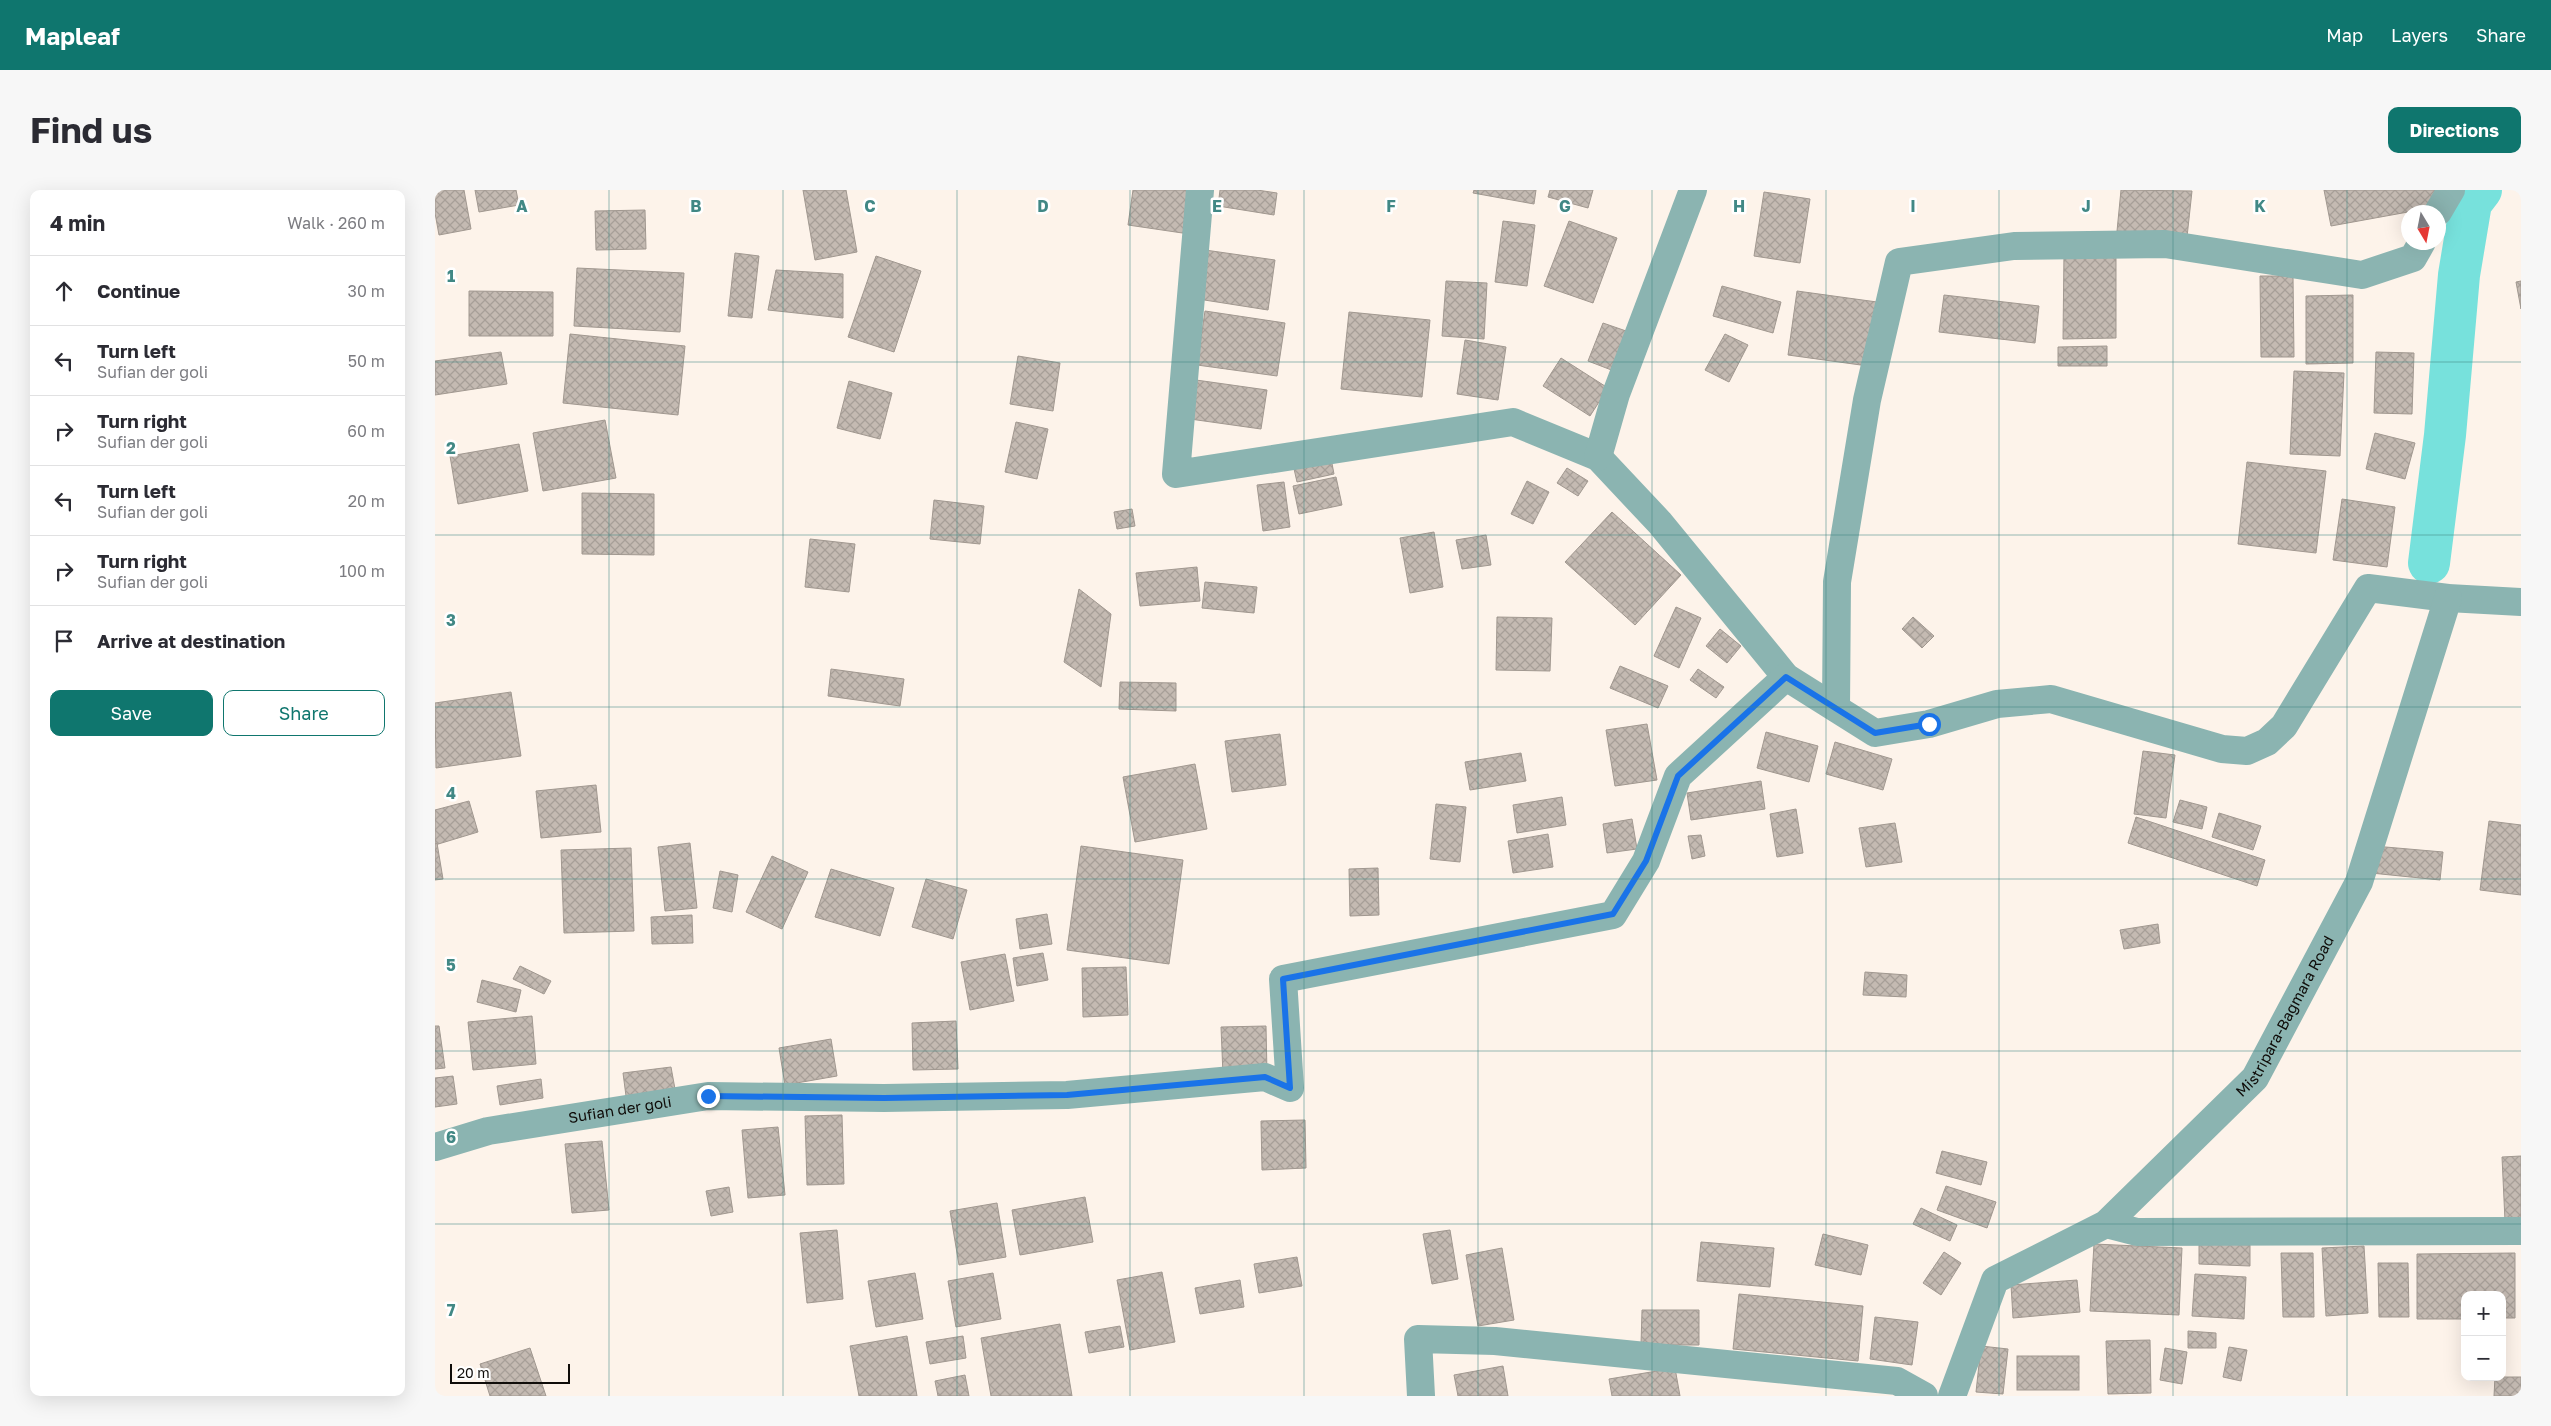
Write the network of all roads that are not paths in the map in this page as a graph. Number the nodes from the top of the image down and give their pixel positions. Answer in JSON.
{"nodes":[{"id":1,"x":1200,"y":190,"type":"edge"},
{"id":2,"x":1693,"y":190,"type":"edge"},
{"id":3,"x":2451,"y":190,"type":"edge"},
{"id":4,"x":2442,"y":205,"type":"edge"},
{"id":5,"x":2418,"y":250,"type":"edge"},
{"id":6,"x":1599,"y":458,"type":"junction"},
{"id":7,"x":2448,"y":598,"type":"junction"},
{"id":8,"x":2521,"y":602,"type":"edge"},
{"id":9,"x":1786,"y":677,"type":"junction"},
{"id":10,"x":1836,"y":708,"type":"junction"},
{"id":11,"x":435,"y":1146,"type":"edge"},
{"id":12,"x":2106,"y":1224,"type":"junction"},
{"id":13,"x":2521,"y":1231,"type":"edge"},
{"id":14,"x":1421,"y":1396,"type":"edge"},
{"id":15,"x":1924,"y":1396,"type":"edge"},
{"id":16,"x":1952,"y":1396,"type":"edge"}],
"edges":[{"from":1,"to":6,"type":"street"},
{"from":2,"to":6,"type":"street"},
{"from":3,"to":4,"type":"street"},
{"from":5,"to":10,"type":"street"},
{"from":6,"to":9,"type":"street"},
{"from":7,"to":8,"type":"street"},
{"from":7,"to":10,"type":"street"},
{"from":7,"to":12,"type":"street","name":"Mistripara-Bagmara Road"},
{"from":9,"to":10,"type":"street"},
{"from":9,"to":11,"type":"street","name":"Sufian der goli"},
{"from":12,"to":13,"type":"street"},
{"from":12,"to":16,"type":"street","name":"Mistripara-Bagmara Road"},
{"from":14,"to":15,"type":"street"}]}
